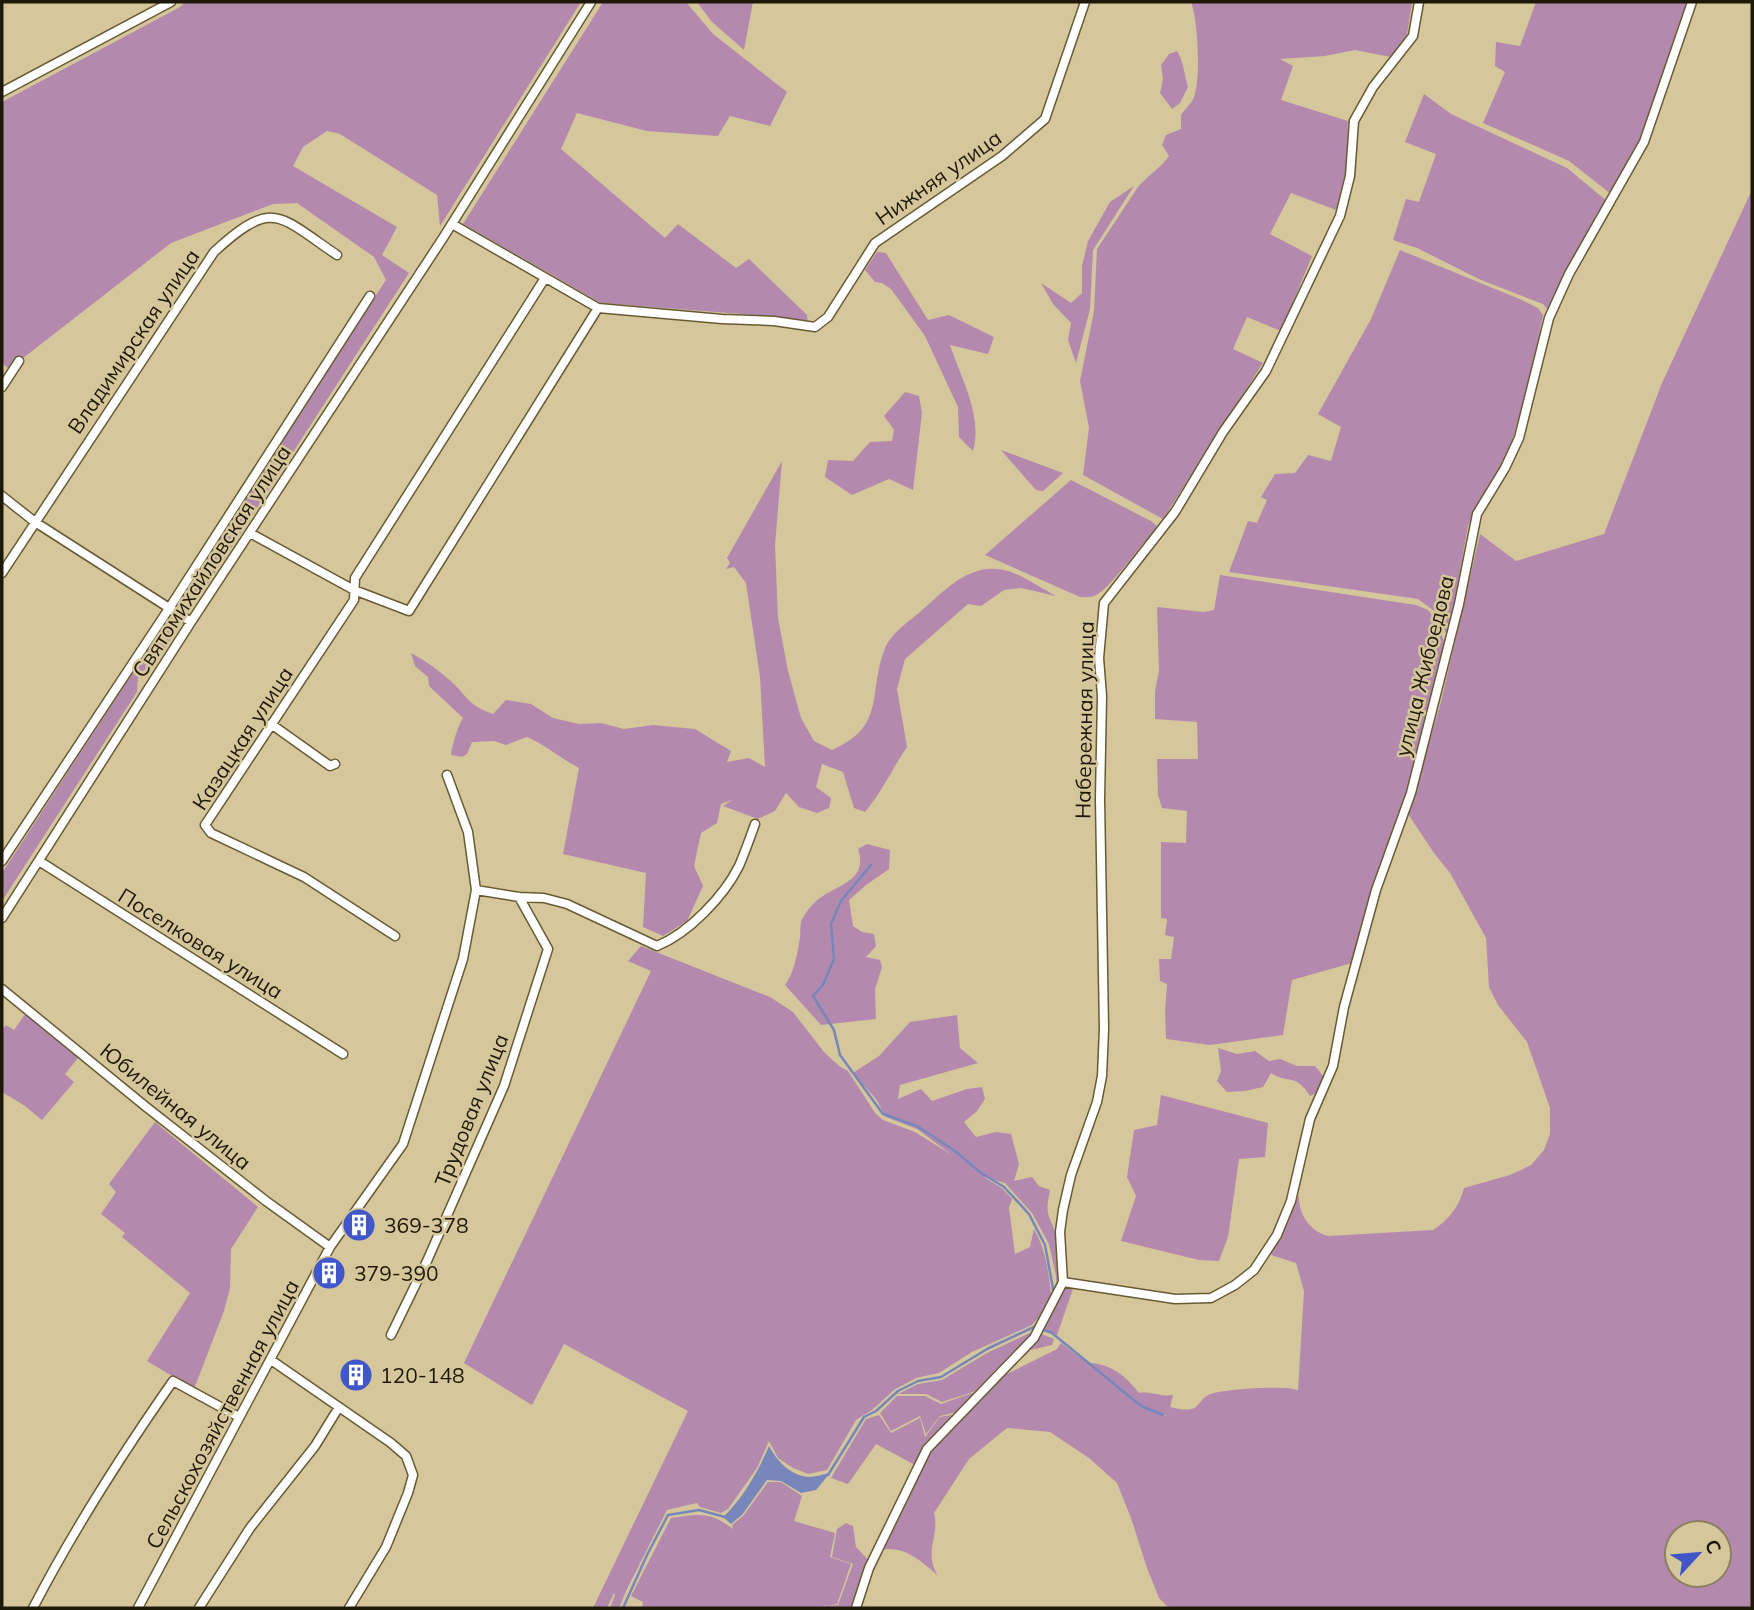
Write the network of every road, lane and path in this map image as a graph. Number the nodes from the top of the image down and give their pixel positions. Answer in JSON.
{"nodes":[{"id":1,"x":171,"y":2,"type":"edge"},
{"id":2,"x":591,"y":2,"type":"edge"},
{"id":3,"x":1085,"y":2,"type":"edge"},
{"id":4,"x":1419,"y":2,"type":"edge"},
{"id":5,"x":1692,"y":2,"type":"edge"},
{"id":6,"x":2,"y":92,"type":"edge"},
{"id":7,"x":452,"y":224,"type":"junction"},
{"id":8,"x":337,"y":255,"type":"dead end"},
{"id":9,"x":545,"y":278,"type":"junction"},
{"id":10,"x":369,"y":296,"type":"dead end"},
{"id":11,"x":598,"y":308,"type":"junction"},
{"id":12,"x":19,"y":361,"type":"dead end"},
{"id":13,"x":2,"y":387,"type":"edge"},
{"id":14,"x":2,"y":496,"type":"edge"},
{"id":15,"x":34,"y":522,"type":"junction"},
{"id":16,"x":250,"y":533,"type":"junction"},
{"id":17,"x":2,"y":573,"type":"edge"},
{"id":18,"x":354,"y":590,"type":"junction"},
{"id":19,"x":170,"y":607,"type":"junction"},
{"id":20,"x":191,"y":622,"type":"junction"},
{"id":21,"x":271,"y":724,"type":"junction"},
{"id":22,"x":335,"y":764,"type":"dead end"},
{"id":23,"x":447,"y":775,"type":"dead end"},
{"id":24,"x":755,"y":824,"type":"dead end"},
{"id":25,"x":2,"y":861,"type":"edge"},
{"id":26,"x":39,"y":861,"type":"junction"},
{"id":27,"x":476,"y":890,"type":"junction"},
{"id":28,"x":519,"y":897,"type":"junction"},
{"id":29,"x":2,"y":918,"type":"edge"},
{"id":30,"x":395,"y":936,"type":"dead end"},
{"id":31,"x":2,"y":989,"type":"edge"},
{"id":32,"x":343,"y":1055,"type":"dead end"},
{"id":33,"x":330,"y":1247,"type":"junction"},
{"id":34,"x":1061,"y":1285,"type":"junction"},
{"id":35,"x":391,"y":1335,"type":"dead end"},
{"id":36,"x":271,"y":1360,"type":"junction"},
{"id":37,"x":339,"y":1407,"type":"junction"},
{"id":38,"x":239,"y":1417,"type":"junction"},
{"id":39,"x":33,"y":1608,"type":"edge"},
{"id":40,"x":138,"y":1608,"type":"edge"},
{"id":41,"x":199,"y":1608,"type":"edge"},
{"id":42,"x":349,"y":1608,"type":"edge"},
{"id":43,"x":856,"y":1608,"type":"edge"}],
"edges":[{"from":1,"to":6,"type":"street"},
{"from":2,"to":7,"type":"street","name":"Святомихайловская улица"},
{"from":3,"to":11,"type":"street","name":"Нижняя улица"},
{"from":4,"to":34,"type":"street","name":"Набережная улица"},
{"from":5,"to":34,"type":"street","name":"улица Жибоедова"},
{"from":7,"to":9,"type":"street"},
{"from":7,"to":16,"type":"street","name":"Святомихайловская улица"},
{"from":8,"to":15,"type":"street","name":"Владимирская улица"},
{"from":9,"to":11,"type":"street"},
{"from":9,"to":18,"type":"street","name":"Казацкая улица"},
{"from":10,"to":19,"type":"street","name":"Святомихайловская улица"},
{"from":11,"to":18,"type":"street"},
{"from":12,"to":13,"type":"street"},
{"from":14,"to":15,"type":"street"},
{"from":15,"to":17,"type":"street","name":"Владимирская улица"},
{"from":15,"to":19,"type":"street"},
{"from":16,"to":18,"type":"street"},
{"from":16,"to":20,"type":"street","name":"Святомихайловская улица"},
{"from":18,"to":21,"type":"street","name":"Казацкая улица"},
{"from":19,"to":20,"type":"street"},
{"from":19,"to":25,"type":"street","name":"Святомихайловская улица"},
{"from":20,"to":26,"type":"street","name":"Святомихайловская улица"},
{"from":21,"to":22,"type":"street"},
{"from":21,"to":30,"type":"street","name":"Казацкая улица"},
{"from":23,"to":27,"type":"street","name":"Сельскохозяйственная улица"},
{"from":24,"to":28,"type":"street"},
{"from":26,"to":29,"type":"street","name":"Святомихайловская улица"},
{"from":26,"to":32,"type":"street","name":"Поселковая улица"},
{"from":27,"to":28,"type":"street"},
{"from":27,"to":33,"type":"street","name":"Сельскохозяйственная улица"},
{"from":28,"to":35,"type":"street","name":"Трудовая улица"},
{"from":31,"to":33,"type":"street","name":"Юбилейная улица"},
{"from":33,"to":36,"type":"street","name":"Сельскохозяйственная улица"},
{"from":34,"to":43,"type":"street"},
{"from":36,"to":37,"type":"street"},
{"from":36,"to":38,"type":"street","name":"Сельскохозяйственная улица"},
{"from":37,"to":41,"type":"street"},
{"from":37,"to":42,"type":"street"},
{"from":38,"to":39,"type":"street"},
{"from":38,"to":40,"type":"street","name":"Сельскохозяйственная улица"}]}
